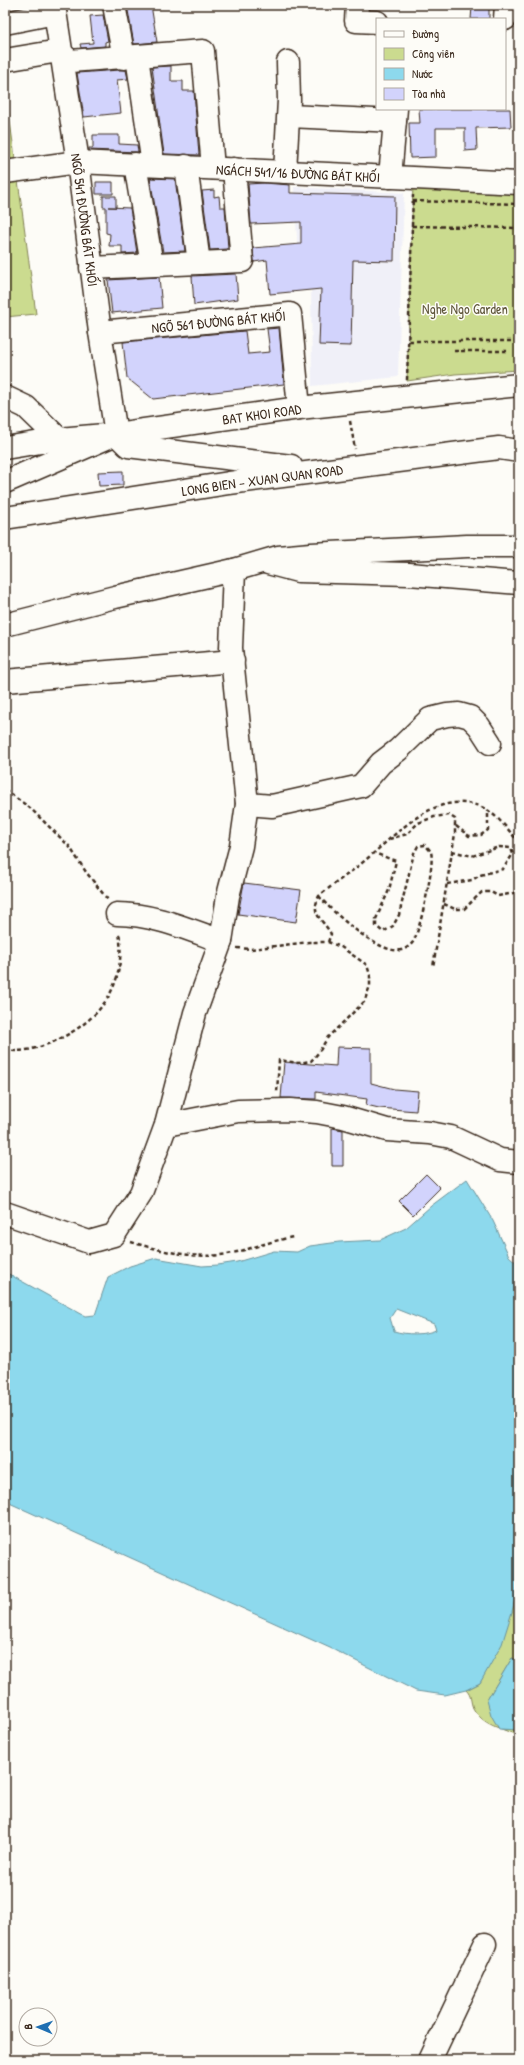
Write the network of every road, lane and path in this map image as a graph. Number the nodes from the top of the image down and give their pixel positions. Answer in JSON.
{"nodes":[{"id":1,"x":114,"y":5,"type":"edge"},
{"id":2,"x":357,"y":5,"type":"edge"},
{"id":3,"x":506,"y":5,"type":"edge"},
{"id":4,"x":54,"y":9,"type":"edge"},
{"id":5,"x":505,"y":18,"type":"edge"},
{"id":6,"x":376,"y":22,"type":"edge"},
{"id":7,"x":5,"y":23,"type":"edge"},
{"id":8,"x":60,"y":51,"type":"junction"},
{"id":9,"x":130,"y":57,"type":"junction"},
{"id":10,"x":5,"y":60,"type":"edge"},
{"id":11,"x":288,"y":62,"type":"dead end"},
{"id":12,"x":395,"y":115,"type":"edge"},
{"id":13,"x":288,"y":116,"type":"junction"},
{"id":14,"x":78,"y":162,"type":"junction"},
{"id":15,"x":144,"y":165,"type":"junction"},
{"id":16,"x":186,"y":166,"type":"junction"},
{"id":17,"x":224,"y":169,"type":"junction"},
{"id":18,"x":5,"y":172,"type":"edge"},
{"id":19,"x":285,"y":172,"type":"junction"},
{"id":20,"x":390,"y":177,"type":"junction"},
{"id":21,"x":414,"y":178,"type":"junction"},
{"id":22,"x":519,"y":183,"type":"edge"},
{"id":23,"x":413,"y":201,"type":"junction"},
{"id":24,"x":519,"y":204,"type":"edge"},
{"id":25,"x":412,"y":226,"type":"junction"},
{"id":26,"x":519,"y":228,"type":"edge"},
{"id":27,"x":199,"y":263,"type":"junction"},
{"id":28,"x":152,"y":265,"type":"junction"},
{"id":29,"x":92,"y":268,"type":"junction"},
{"id":30,"x":100,"y":332,"type":"junction"},
{"id":31,"x":409,"y":341,"type":"junction"},
{"id":32,"x":519,"y":341,"type":"edge"},
{"id":33,"x":510,"y":351,"type":"dead end"},
{"id":34,"x":454,"y":352,"type":"dead end"},
{"id":35,"x":407,"y":381,"type":"dead end"},
{"id":36,"x":519,"y":385,"type":"edge"},
{"id":37,"x":5,"y":397,"type":"edge"},
{"id":38,"x":299,"y":408,"type":"junction"},
{"id":39,"x":350,"y":420,"type":"dead end"},
{"id":40,"x":116,"y":434,"type":"junction"},
{"id":41,"x":59,"y":439,"type":"junction"},
{"id":42,"x":5,"y":448,"type":"edge"},
{"id":43,"x":519,"y":451,"type":"edge"},
{"id":44,"x":356,"y":453,"type":"dead end"},
{"id":45,"x":322,"y":470,"type":"junction"},
{"id":46,"x":5,"y":482,"type":"edge"},
{"id":47,"x":5,"y":518,"type":"edge"},
{"id":48,"x":519,"y":546,"type":"edge"},
{"id":49,"x":261,"y":561,"type":"junction"},
{"id":50,"x":234,"y":570,"type":"junction"},
{"id":51,"x":519,"y":583,"type":"edge"},
{"id":52,"x":5,"y":625,"type":"edge"},
{"id":53,"x":232,"y":661,"type":"junction"},
{"id":54,"x":5,"y":681,"type":"edge"},
{"id":55,"x":490,"y":743,"type":"dead end"},
{"id":56,"x":9,"y":757,"type":"dead end"},
{"id":57,"x":5,"y":768,"type":"edge"},
{"id":58,"x":5,"y":790,"type":"edge"},
{"id":59,"x":247,"y":804,"type":"junction"},
{"id":60,"x":488,"y":811,"type":"junction"},
{"id":61,"x":455,"y":826,"type":"junction"},
{"id":62,"x":389,"y":839,"type":"junction"},
{"id":63,"x":519,"y":842,"type":"edge"},
{"id":64,"x":452,"y":851,"type":"junction"},
{"id":65,"x":374,"y":853,"type":"junction"},
{"id":66,"x":447,"y":884,"type":"junction"},
{"id":67,"x":519,"y":892,"type":"edge"},
{"id":68,"x":318,"y":896,"type":"junction"},
{"id":69,"x":443,"y":904,"type":"junction"},
{"id":70,"x":117,"y":914,"type":"junction"},
{"id":71,"x":221,"y":941,"type":"junction"},
{"id":72,"x":328,"y":942,"type":"junction"},
{"id":73,"x":433,"y":967,"type":"dead end"},
{"id":74,"x":5,"y":1050,"type":"edge"},
{"id":75,"x":276,"y":1110,"type":"junction"},
{"id":76,"x":166,"y":1125,"type":"junction"},
{"id":77,"x":519,"y":1162,"type":"edge"},
{"id":78,"x":5,"y":1213,"type":"edge"},
{"id":79,"x":114,"y":1235,"type":"junction"},
{"id":80,"x":294,"y":1238,"type":"dead end"},
{"id":81,"x":485,"y":1944,"type":"dead end"},
{"id":82,"x":430,"y":2060,"type":"edge"}],
"edges":[{"from":1,"to":9,"type":"street"},
{"from":2,"to":6,"type":"street"},
{"from":3,"to":5,"type":"street"},
{"from":4,"to":7,"type":"street"},
{"from":4,"to":8,"type":"street","name":"NGÕ 541 ĐƯỜNG BÁT KHỐI"},
{"from":8,"to":9,"type":"street"},
{"from":8,"to":10,"type":"street"},
{"from":8,"to":14,"type":"street","name":"NGÕ 541 ĐƯỜNG BÁT KHỐI"},
{"from":9,"to":15,"type":"street"},
{"from":9,"to":17,"type":"street"},
{"from":11,"to":13,"type":"street"},
{"from":12,"to":13,"type":"street"},
{"from":12,"to":20,"type":"street"},
{"from":13,"to":19,"type":"street"},
{"from":14,"to":15,"type":"street","name":"NGÁCH 541/16 ĐƯỜNG BÁT KHỐI"},
{"from":14,"to":18,"type":"street","name":"NGÁCH 541/16 ĐƯỜNG BÁT KHỐI"},
{"from":14,"to":29,"type":"street","name":"NGÕ 541 ĐƯỜNG BÁT KHỐI"},
{"from":15,"to":16,"type":"street","name":"NGÁCH 541/16 ĐƯỜNG BÁT KHỐI"},
{"from":15,"to":28,"type":"street"},
{"from":16,"to":17,"type":"street","name":"NGÁCH 541/16 ĐƯỜNG BÁT KHỐI"},
{"from":16,"to":27,"type":"street"},
{"from":17,"to":19,"type":"street","name":"NGÁCH 541/16 ĐƯỜNG BÁT KHỐI"},
{"from":17,"to":27,"type":"street"},
{"from":19,"to":20,"type":"street","name":"NGÁCH 541/16 ĐƯỜNG BÁT KHỐI"},
{"from":20,"to":21,"type":"street","name":"NGÁCH 541/16 ĐƯỜNG BÁT KHỐI"},
{"from":21,"to":22,"type":"street","name":"NGÁCH 541/16 ĐƯỜNG BÁT KHỐI"},
{"from":21,"to":23,"type":"path"},
{"from":23,"to":24,"type":"path"},
{"from":23,"to":25,"type":"path"},
{"from":25,"to":26,"type":"path"},
{"from":25,"to":31,"type":"path"},
{"from":27,"to":28,"type":"street"},
{"from":28,"to":29,"type":"street"},
{"from":29,"to":30,"type":"street","name":"NGÕ 541 ĐƯỜNG BÁT KHỐI"},
{"from":30,"to":38,"type":"street","name":"NGÕ 561 ĐƯỜNG BÁT KHỐI"},
{"from":30,"to":40,"type":"street","name":"NGÕ 541 ĐƯỜNG BÁT KHỐI"},
{"from":31,"to":32,"type":"path"},
{"from":31,"to":35,"type":"path"},
{"from":33,"to":34,"type":"path"},
{"from":36,"to":38,"type":"street","name":"BAT KHOI ROAD"},
{"from":37,"to":41,"type":"street"},
{"from":38,"to":40,"type":"street","name":"BAT KHOI ROAD"},
{"from":39,"to":44,"type":"path"},
{"from":40,"to":41,"type":"street","name":"BAT KHOI ROAD"},
{"from":40,"to":45,"type":"street"},
{"from":40,"to":46,"type":"street"},
{"from":41,"to":42,"type":"street","name":"BAT KHOI ROAD"},
{"from":43,"to":45,"type":"street","name":"LONG BIEN – XUAN QUAN ROAD"},
{"from":45,"to":47,"type":"street","name":"LONG BIEN – XUAN QUAN ROAD"},
{"from":48,"to":49,"type":"street"},
{"from":49,"to":50,"type":"street"},
{"from":49,"to":51,"type":"street"},
{"from":50,"to":52,"type":"street"},
{"from":50,"to":53,"type":"street"},
{"from":53,"to":54,"type":"street"},
{"from":53,"to":59,"type":"street"},
{"from":55,"to":59,"type":"street"},
{"from":56,"to":57,"type":"path"},
{"from":58,"to":70,"type":"path"},
{"from":59,"to":71,"type":"street"},
{"from":60,"to":61,"type":"path"},
{"from":60,"to":62,"type":"path"},
{"from":60,"to":63,"type":"path"},
{"from":61,"to":62,"type":"path"},
{"from":61,"to":64,"type":"path"},
{"from":62,"to":65,"type":"path"},
{"from":64,"to":66,"type":"path"},
{"from":64,"to":66,"type":"path"},
{"from":65,"to":68,"type":"path"},
{"from":65,"to":68,"type":"path"},
{"from":66,"to":69,"type":"path"},
{"from":67,"to":69,"type":"path"},
{"from":68,"to":72,"type":"path"},
{"from":69,"to":73,"type":"path"},
{"from":70,"to":71,"type":"street"},
{"from":70,"to":74,"type":"path"},
{"from":71,"to":72,"type":"path"},
{"from":71,"to":76,"type":"street"},
{"from":72,"to":75,"type":"path"},
{"from":75,"to":76,"type":"street"},
{"from":75,"to":77,"type":"street"},
{"from":76,"to":79,"type":"street"},
{"from":78,"to":79,"type":"street"},
{"from":79,"to":80,"type":"path"},
{"from":81,"to":82,"type":"street"}]}
